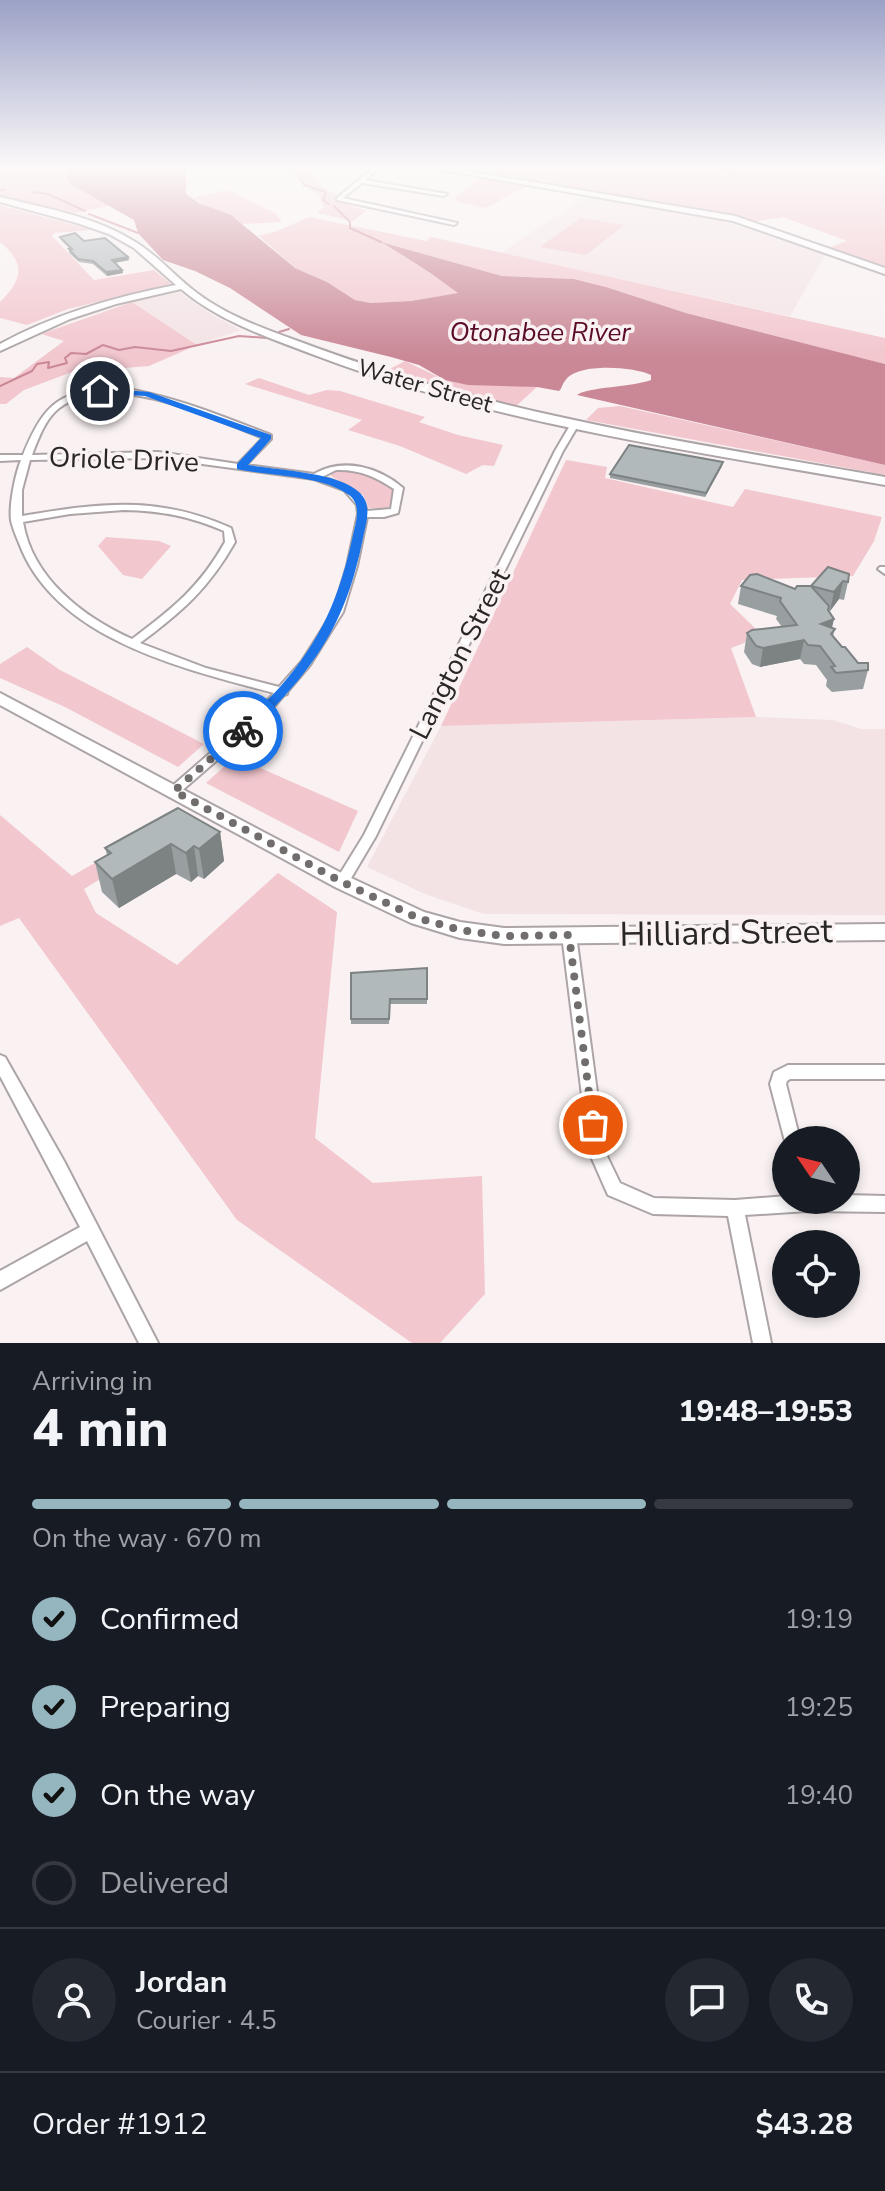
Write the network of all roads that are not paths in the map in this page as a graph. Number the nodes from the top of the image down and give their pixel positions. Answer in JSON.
{"nodes":[{"id":1,"x":108,"y":231,"type":"edge"},
{"id":2,"x":769,"y":231,"type":"edge"},
{"id":3,"x":885,"y":271,"type":"edge"},
{"id":4,"x":184,"y":286,"type":"junction"},
{"id":5,"x":0,"y":348,"type":"edge"},
{"id":6,"x":575,"y":424,"type":"junction"},
{"id":7,"x":25,"y":457,"type":"junction"},
{"id":8,"x":0,"y":458,"type":"edge"},
{"id":9,"x":240,"y":466,"type":"junction"},
{"id":10,"x":315,"y":477,"type":"junction"},
{"id":11,"x":885,"y":481,"type":"edge"},
{"id":12,"x":363,"y":514,"type":"junction"},
{"id":13,"x":16,"y":520,"type":"junction"},
{"id":14,"x":134,"y":643,"type":"junction"},
{"id":15,"x":283,"y":692,"type":"junction"},
{"id":16,"x":0,"y":698,"type":"edge"},
{"id":17,"x":174,"y":791,"type":"junction"},
{"id":18,"x":342,"y":882,"type":"junction"},
{"id":19,"x":885,"y":932,"type":"edge"},
{"id":20,"x":569,"y":935,"type":"junction"},
{"id":21,"x":0,"y":1062,"type":"edge"},
{"id":22,"x":885,"y":1072,"type":"edge"},
{"id":23,"x":788,"y":1126,"type":"edge"},
{"id":24,"x":860,"y":1203,"type":"edge"},
{"id":25,"x":885,"y":1204,"type":"edge"},
{"id":26,"x":772,"y":1205,"type":"edge"},
{"id":27,"x":735,"y":1208,"type":"junction"},
{"id":28,"x":89,"y":1231,"type":"junction"},
{"id":29,"x":0,"y":1281,"type":"edge"},
{"id":30,"x":149,"y":1343,"type":"edge"},
{"id":31,"x":762,"y":1343,"type":"edge"}],
"edges":[{"from":1,"to":4,"type":"main road","name":"Water Street"},
{"from":2,"to":3,"type":"main road"},
{"from":4,"to":5,"type":"main road"},
{"from":4,"to":6,"type":"main road","name":"Water Street"},
{"from":6,"to":11,"type":"main road","name":"Water Street"},
{"from":6,"to":18,"type":"street","name":"Langton Street"},
{"from":7,"to":8,"type":"street","name":"Oriole Drive"},
{"from":7,"to":9,"type":"street","name":"Oriole Drive"},
{"from":7,"to":9,"type":"street"},
{"from":7,"to":13,"type":"street"},
{"from":9,"to":10,"type":"street","name":"Oriole Drive"},
{"from":10,"to":12,"type":"street","name":"Oriole Drive"},
{"from":10,"to":12,"type":"street"},
{"from":12,"to":15,"type":"street"},
{"from":13,"to":14,"type":"street"},
{"from":13,"to":14,"type":"street"},
{"from":14,"to":15,"type":"street"},
{"from":15,"to":17,"type":"street"},
{"from":16,"to":17,"type":"main road","name":"Hilliard Street"},
{"from":17,"to":18,"type":"main road","name":"Hilliard Street"},
{"from":18,"to":20,"type":"main road","name":"Hilliard Street"},
{"from":19,"to":20,"type":"main road","name":"Hilliard Street"},
{"from":20,"to":27,"type":"street"},
{"from":21,"to":28,"type":"street"},
{"from":22,"to":23,"type":"street"},
{"from":24,"to":25,"type":"street"},
{"from":26,"to":27,"type":"street"},
{"from":27,"to":31,"type":"street"},
{"from":28,"to":29,"type":"street"},
{"from":28,"to":30,"type":"street"}]}
